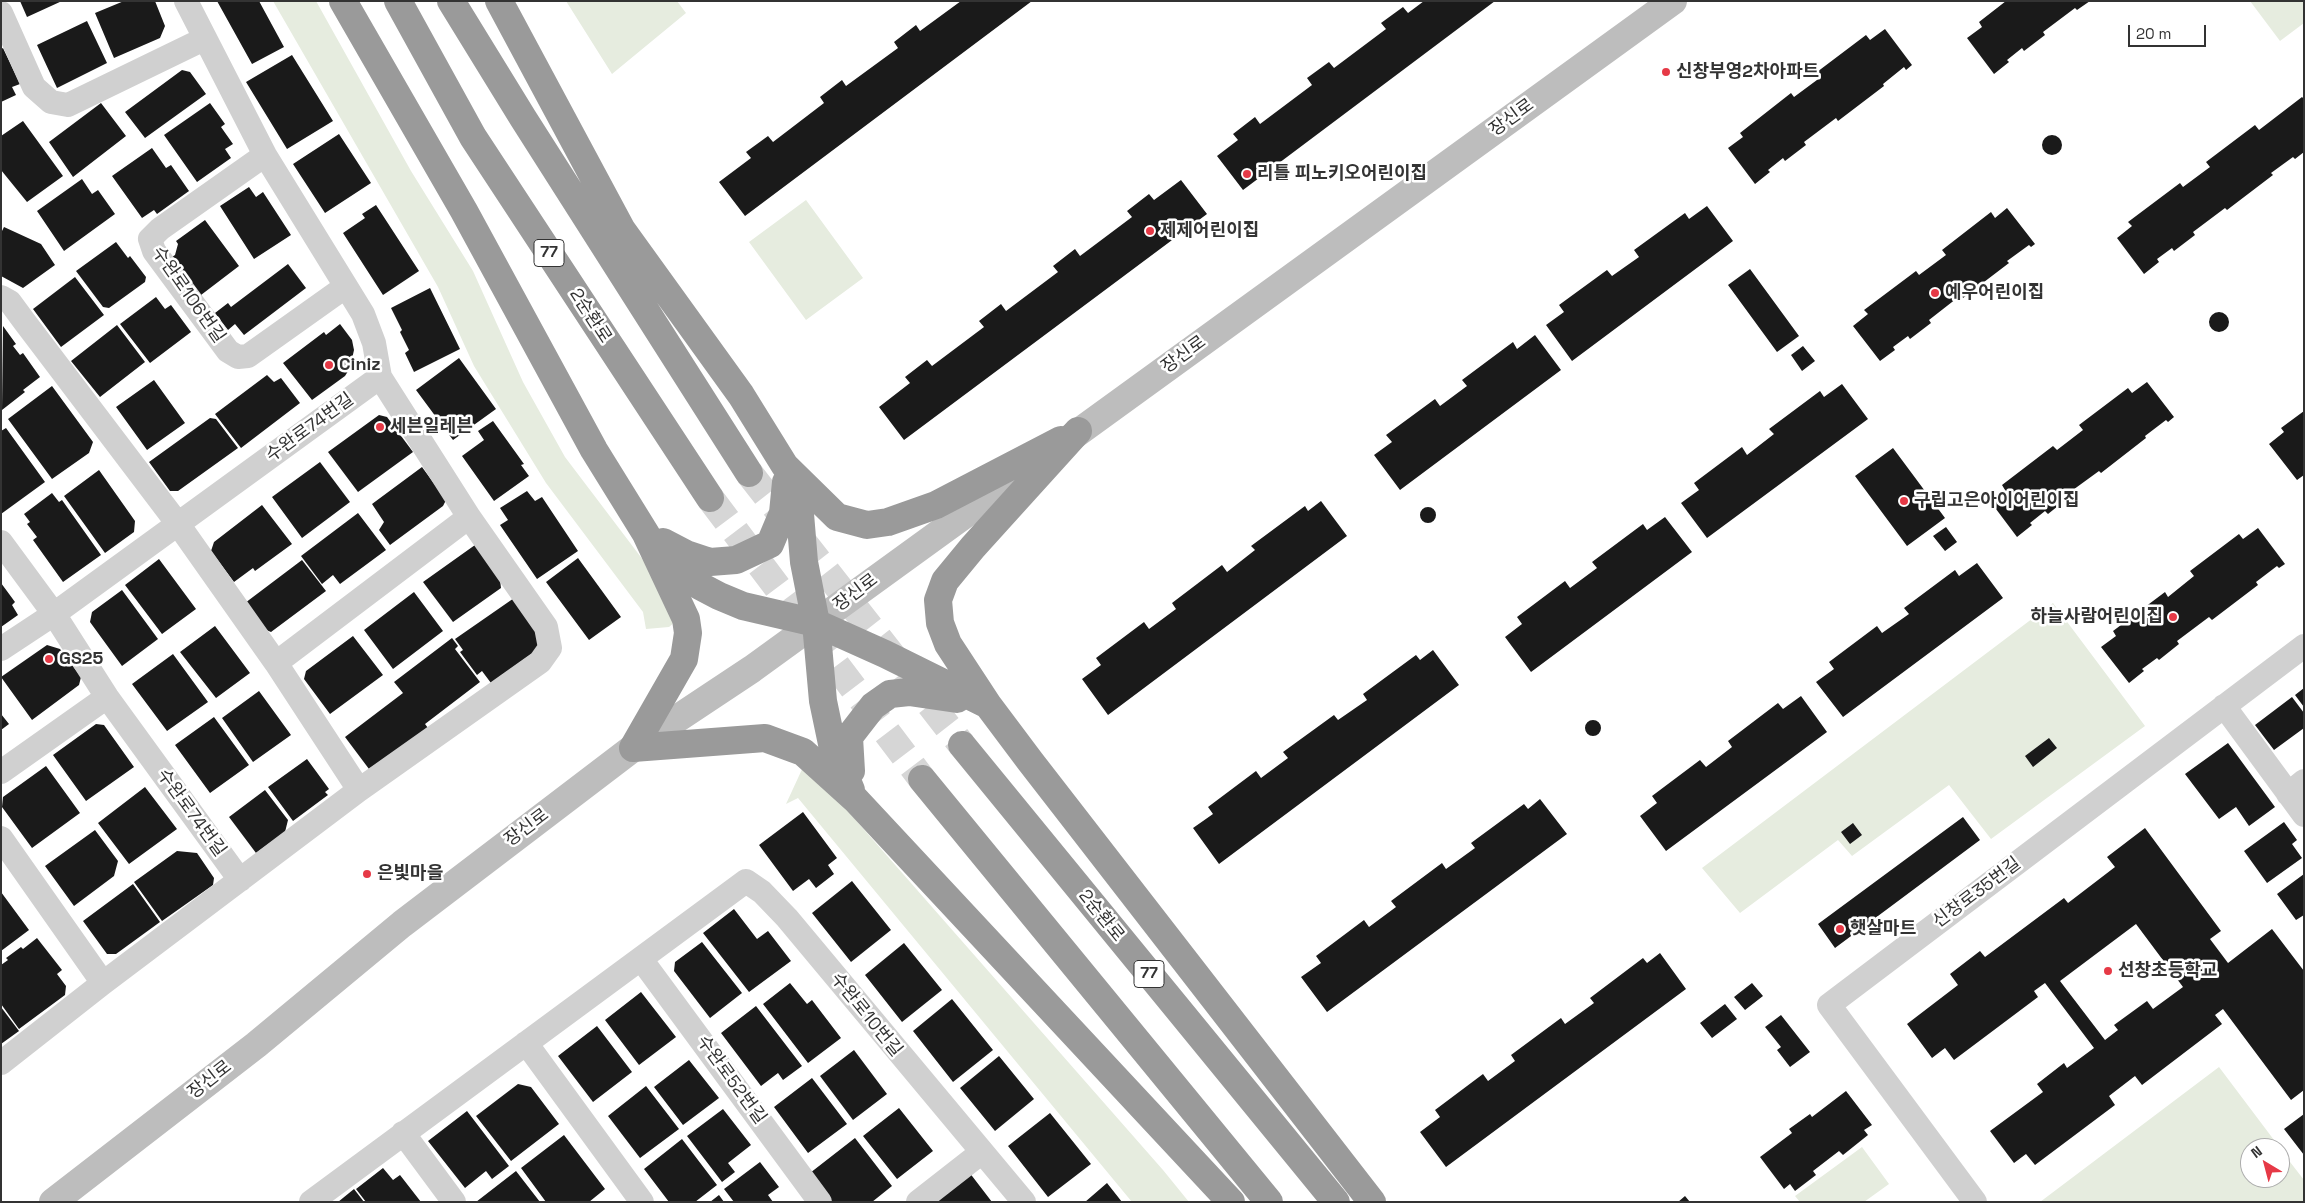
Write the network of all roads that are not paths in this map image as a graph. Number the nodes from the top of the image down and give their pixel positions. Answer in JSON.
{"nodes":[{"id":1,"x":186,"y":1,"type":"edge"},
{"id":2,"x":343,"y":1,"type":"edge"},
{"id":3,"x":398,"y":1,"type":"edge"},
{"id":4,"x":451,"y":1,"type":"edge"},
{"id":5,"x":499,"y":1,"type":"edge"},
{"id":6,"x":1673,"y":1,"type":"edge"},
{"id":7,"x":1,"y":14,"type":"edge"},
{"id":8,"x":204,"y":39,"type":"junction"},
{"id":9,"x":265,"y":155,"type":"junction"},
{"id":10,"x":345,"y":287,"type":"junction"},
{"id":11,"x":1,"y":297,"type":"edge"},
{"id":12,"x":380,"y":377,"type":"junction"},
{"id":13,"x":1078,"y":431,"type":"junction"},
{"id":14,"x":785,"y":466,"type":"junction"},
{"id":15,"x":749,"y":472,"type":"tunnel mouth"},
{"id":16,"x":710,"y":498,"type":"tunnel mouth"},
{"id":17,"x":469,"y":517,"type":"junction"},
{"id":18,"x":178,"y":524,"type":"junction"},
{"id":19,"x":646,"y":534,"type":"junction"},
{"id":20,"x":1,"y":542,"type":"edge"},
{"id":21,"x":54,"y":614,"type":"junction"},
{"id":22,"x":816,"y":623,"type":"junction"},
{"id":23,"x":2304,"y":646,"type":"edge"},
{"id":24,"x":1,"y":649,"type":"edge"},
{"id":25,"x":276,"y":663,"type":"junction"},
{"id":26,"x":107,"y":697,"type":"junction"},
{"id":27,"x":988,"y":705,"type":"junction"},
{"id":28,"x":2224,"y":706,"type":"junction"},
{"id":29,"x":962,"y":745,"type":"tunnel mouth"},
{"id":30,"x":633,"y":748,"type":"junction"},
{"id":31,"x":1,"y":772,"type":"edge"},
{"id":32,"x":922,"y":779,"type":"tunnel mouth"},
{"id":33,"x":2296,"y":788,"type":"edge"},
{"id":34,"x":359,"y":790,"type":"junction"},
{"id":35,"x":855,"y":799,"type":"junction"},
{"id":36,"x":2304,"y":815,"type":"edge"},
{"id":37,"x":1,"y":838,"type":"edge"},
{"id":38,"x":240,"y":880,"type":"junction"},
{"id":39,"x":641,"y":959,"type":"junction"},
{"id":40,"x":103,"y":983,"type":"junction"},
{"id":41,"x":526,"y":1043,"type":"junction"},
{"id":42,"x":1,"y":1063,"type":"edge"},
{"id":43,"x":403,"y":1132,"type":"junction"},
{"id":44,"x":982,"y":1152,"type":"junction"},
{"id":45,"x":53,"y":1202,"type":"edge"},
{"id":46,"x":311,"y":1202,"type":"edge"},
{"id":47,"x":454,"y":1202,"type":"edge"},
{"id":48,"x":642,"y":1202,"type":"edge"},
{"id":49,"x":820,"y":1202,"type":"edge"},
{"id":50,"x":918,"y":1202,"type":"edge"},
{"id":51,"x":1024,"y":1202,"type":"edge"},
{"id":52,"x":1231,"y":1202,"type":"edge"},
{"id":53,"x":1269,"y":1202,"type":"edge"},
{"id":54,"x":1336,"y":1202,"type":"edge"},
{"id":55,"x":1372,"y":1202,"type":"edge"},
{"id":56,"x":1975,"y":1202,"type":"edge"}],
"edges":[{"from":1,"to":8,"type":"street"},
{"from":2,"to":19,"type":"highway"},
{"from":3,"to":16,"type":"highway","name":"2순환로","number":"77"},
{"from":4,"to":15,"type":"highway"},
{"from":5,"to":14,"type":"highway"},
{"from":6,"to":13,"type":"main road","name":"장신로"},
{"from":7,"to":8,"type":"street"},
{"from":8,"to":9,"type":"street"},
{"from":9,"to":10,"type":"street"},
{"from":9,"to":10,"type":"street","name":"수완로106번길"},
{"from":10,"to":12,"type":"street"},
{"from":11,"to":18,"type":"street"},
{"from":12,"to":17,"type":"street"},
{"from":12,"to":18,"type":"street","name":"수완로74번길"},
{"from":13,"to":14,"type":"highway"},
{"from":13,"to":22,"type":"main road","name":"장신로"},
{"from":13,"to":27,"type":"highway"},
{"from":14,"to":19,"type":"highway"},
{"from":14,"to":22,"type":"highway"},
{"from":17,"to":25,"type":"street"},
{"from":17,"to":34,"type":"street"},
{"from":18,"to":21,"type":"street","name":"수완로74번길"},
{"from":18,"to":25,"type":"street"},
{"from":19,"to":22,"type":"highway"},
{"from":19,"to":30,"type":"highway"},
{"from":20,"to":21,"type":"street","name":"수완로74번길"},
{"from":21,"to":24,"type":"street","name":"수완로74번길"},
{"from":21,"to":26,"type":"street","name":"수완로74번길"},
{"from":22,"to":27,"type":"highway"},
{"from":22,"to":30,"type":"main road","name":"장신로"},
{"from":22,"to":35,"type":"highway"},
{"from":23,"to":28,"type":"street","name":"신창로35번길"},
{"from":25,"to":34,"type":"street"},
{"from":26,"to":31,"type":"street"},
{"from":26,"to":38,"type":"street","name":"수완로74번길"},
{"from":27,"to":35,"type":"highway"},
{"from":27,"to":55,"type":"highway"},
{"from":28,"to":33,"type":"street"},
{"from":28,"to":56,"type":"street","name":"신창로35번길"},
{"from":29,"to":54,"type":"highway","name":"2순환로","number":"77"},
{"from":30,"to":35,"type":"highway"},
{"from":30,"to":45,"type":"main road","name":"장신로"},
{"from":32,"to":53,"type":"highway"},
{"from":33,"to":36,"type":"street"},
{"from":34,"to":38,"type":"street"},
{"from":35,"to":52,"type":"highway"},
{"from":37,"to":40,"type":"street"},
{"from":38,"to":40,"type":"street"},
{"from":39,"to":41,"type":"street"},
{"from":39,"to":44,"type":"street","name":"수완로10번길"},
{"from":39,"to":49,"type":"street","name":"수완로52번길"},
{"from":40,"to":42,"type":"street"},
{"from":41,"to":43,"type":"street"},
{"from":41,"to":48,"type":"street"},
{"from":43,"to":46,"type":"street"},
{"from":43,"to":47,"type":"street"},
{"from":44,"to":50,"type":"street"},
{"from":44,"to":51,"type":"street","name":"수완로10번길"}]}
